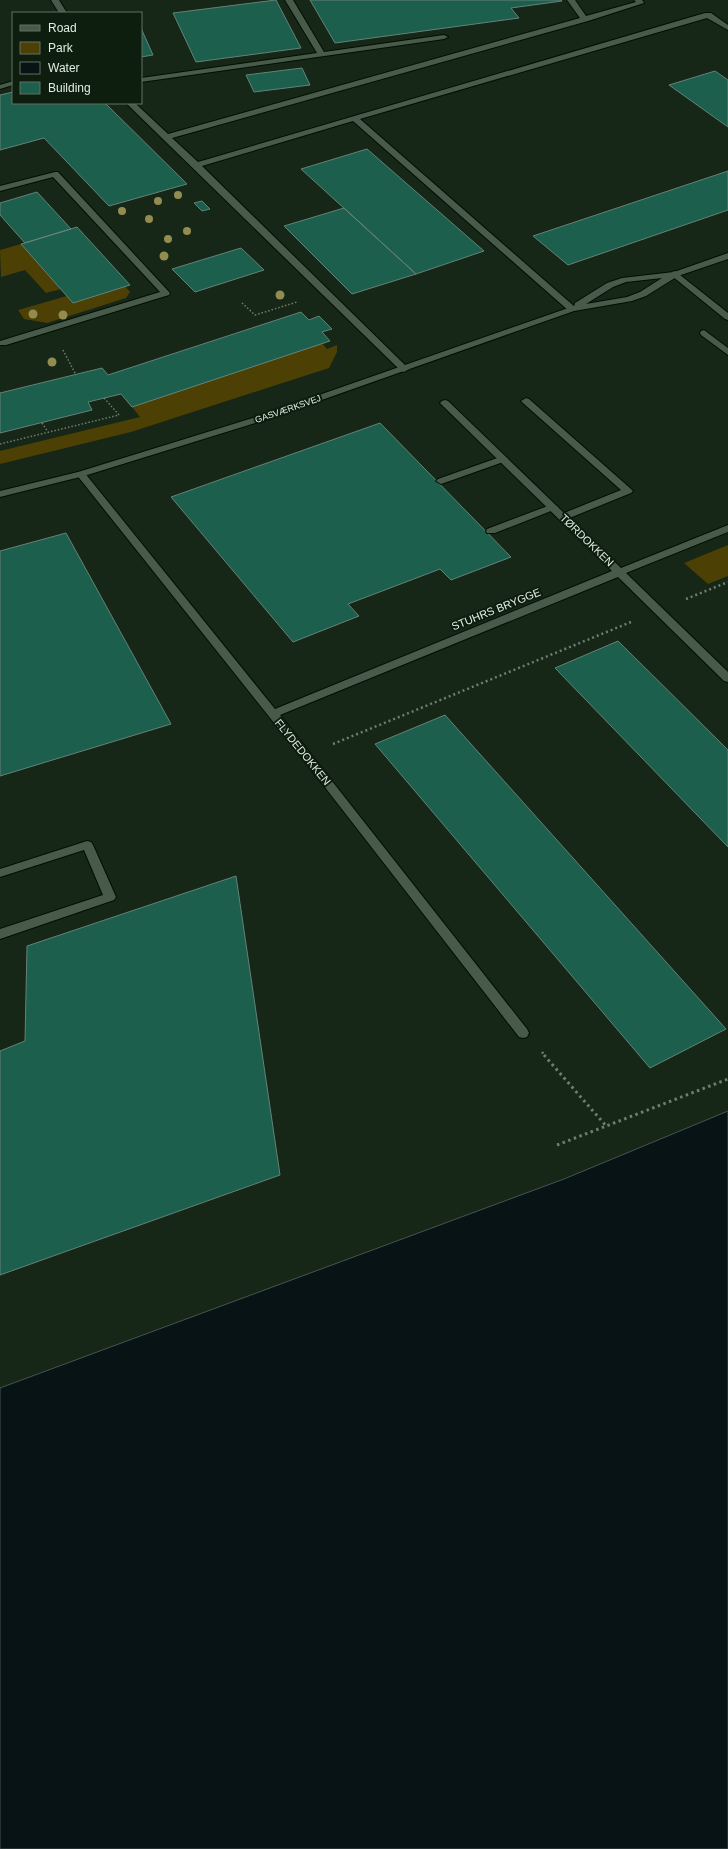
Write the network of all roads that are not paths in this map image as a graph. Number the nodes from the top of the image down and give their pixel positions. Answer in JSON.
{"nodes":[{"id":1,"x":55,"y":0,"type":"edge"},
{"id":2,"x":289,"y":0,"type":"edge"},
{"id":3,"x":571,"y":0,"type":"edge"},
{"id":4,"x":638,"y":0,"type":"edge"},
{"id":5,"x":62,"y":12,"type":"edge"},
{"id":6,"x":585,"y":19,"type":"junction"},
{"id":7,"x":728,"y":28,"type":"edge"},
{"id":8,"x":444,"y":37,"type":"dead end"},
{"id":9,"x":322,"y":54,"type":"junction"},
{"id":10,"x":142,"y":80,"type":"edge"},
{"id":11,"x":12,"y":83,"type":"edge"},
{"id":12,"x":0,"y":87,"type":"edge"},
{"id":13,"x":131,"y":104,"type":"edge"},
{"id":14,"x":354,"y":118,"type":"junction"},
{"id":15,"x":167,"y":137,"type":"junction"},
{"id":16,"x":196,"y":165,"type":"junction"},
{"id":17,"x":0,"y":189,"type":"edge"},
{"id":18,"x":728,"y":256,"type":"edge"},
{"id":19,"x":675,"y":274,"type":"junction"},
{"id":20,"x":572,"y":309,"type":"junction"},
{"id":21,"x":728,"y":317,"type":"edge"},
{"id":22,"x":704,"y":333,"type":"dead end"},
{"id":23,"x":1,"y":341,"type":"edge"},
{"id":24,"x":728,"y":352,"type":"edge"},
{"id":25,"x":404,"y":369,"type":"junction"},
{"id":26,"x":526,"y":401,"type":"dead end"},
{"id":27,"x":445,"y":403,"type":"dead end"},
{"id":28,"x":503,"y":459,"type":"junction"},
{"id":29,"x":81,"y":474,"type":"junction"},
{"id":30,"x":441,"y":481,"type":"dead end"},
{"id":31,"x":0,"y":494,"type":"edge"},
{"id":32,"x":553,"y":507,"type":"junction"},
{"id":33,"x":563,"y":517,"type":"junction"},
{"id":34,"x":728,"y":528,"type":"edge"},
{"id":35,"x":491,"y":531,"type":"dead end"},
{"id":36,"x":619,"y":572,"type":"junction"},
{"id":37,"x":728,"y":678,"type":"edge"},
{"id":38,"x":273,"y":714,"type":"junction"},
{"id":39,"x":0,"y":873,"type":"edge"},
{"id":40,"x":0,"y":934,"type":"edge"},
{"id":41,"x":522,"y":1032,"type":"road end"}],
"edges":[{"from":1,"to":5,"type":"street"},
{"from":2,"to":9,"type":"street"},
{"from":3,"to":6,"type":"street"},
{"from":4,"to":6,"type":"street"},
{"from":6,"to":15,"type":"street"},
{"from":7,"to":14,"type":"street"},
{"from":8,"to":9,"type":"street"},
{"from":9,"to":10,"type":"street"},
{"from":11,"to":12,"type":"street"},
{"from":13,"to":15,"type":"street"},
{"from":14,"to":16,"type":"street"},
{"from":14,"to":20,"type":"street"},
{"from":15,"to":16,"type":"street"},
{"from":16,"to":25,"type":"street"},
{"from":17,"to":23,"type":"street"},
{"from":18,"to":19,"type":"street","name":"GASVÆRKSVEJ"},
{"from":19,"to":20,"type":"street","name":"GASVÆRKSVEJ"},
{"from":19,"to":20,"type":"street","name":"GASVÆRKSVEJ"},
{"from":19,"to":21,"type":"street"},
{"from":20,"to":25,"type":"street","name":"GASVÆRKSVEJ"},
{"from":22,"to":24,"type":"street"},
{"from":25,"to":29,"type":"street","name":"GASVÆRKSVEJ"},
{"from":26,"to":33,"type":"street"},
{"from":27,"to":28,"type":"street","name":"TØRDOKKEN"},
{"from":28,"to":30,"type":"street"},
{"from":28,"to":32,"type":"street","name":"TØRDOKKEN"},
{"from":29,"to":31,"type":"street","name":"GASVÆRKSVEJ"},
{"from":29,"to":38,"type":"street","name":"FLYDEDOKKEN"},
{"from":32,"to":33,"type":"street","name":"TØRDOKKEN"},
{"from":32,"to":35,"type":"street"},
{"from":33,"to":36,"type":"street","name":"TØRDOKKEN"},
{"from":34,"to":36,"type":"street","name":"STUHRS BRYGGE"},
{"from":36,"to":37,"type":"street","name":"TØRDOKKEN"},
{"from":36,"to":38,"type":"street","name":"STUHRS BRYGGE"},
{"from":38,"to":41,"type":"street","name":"FLYDEDOKKEN"},
{"from":39,"to":40,"type":"street"}]}
